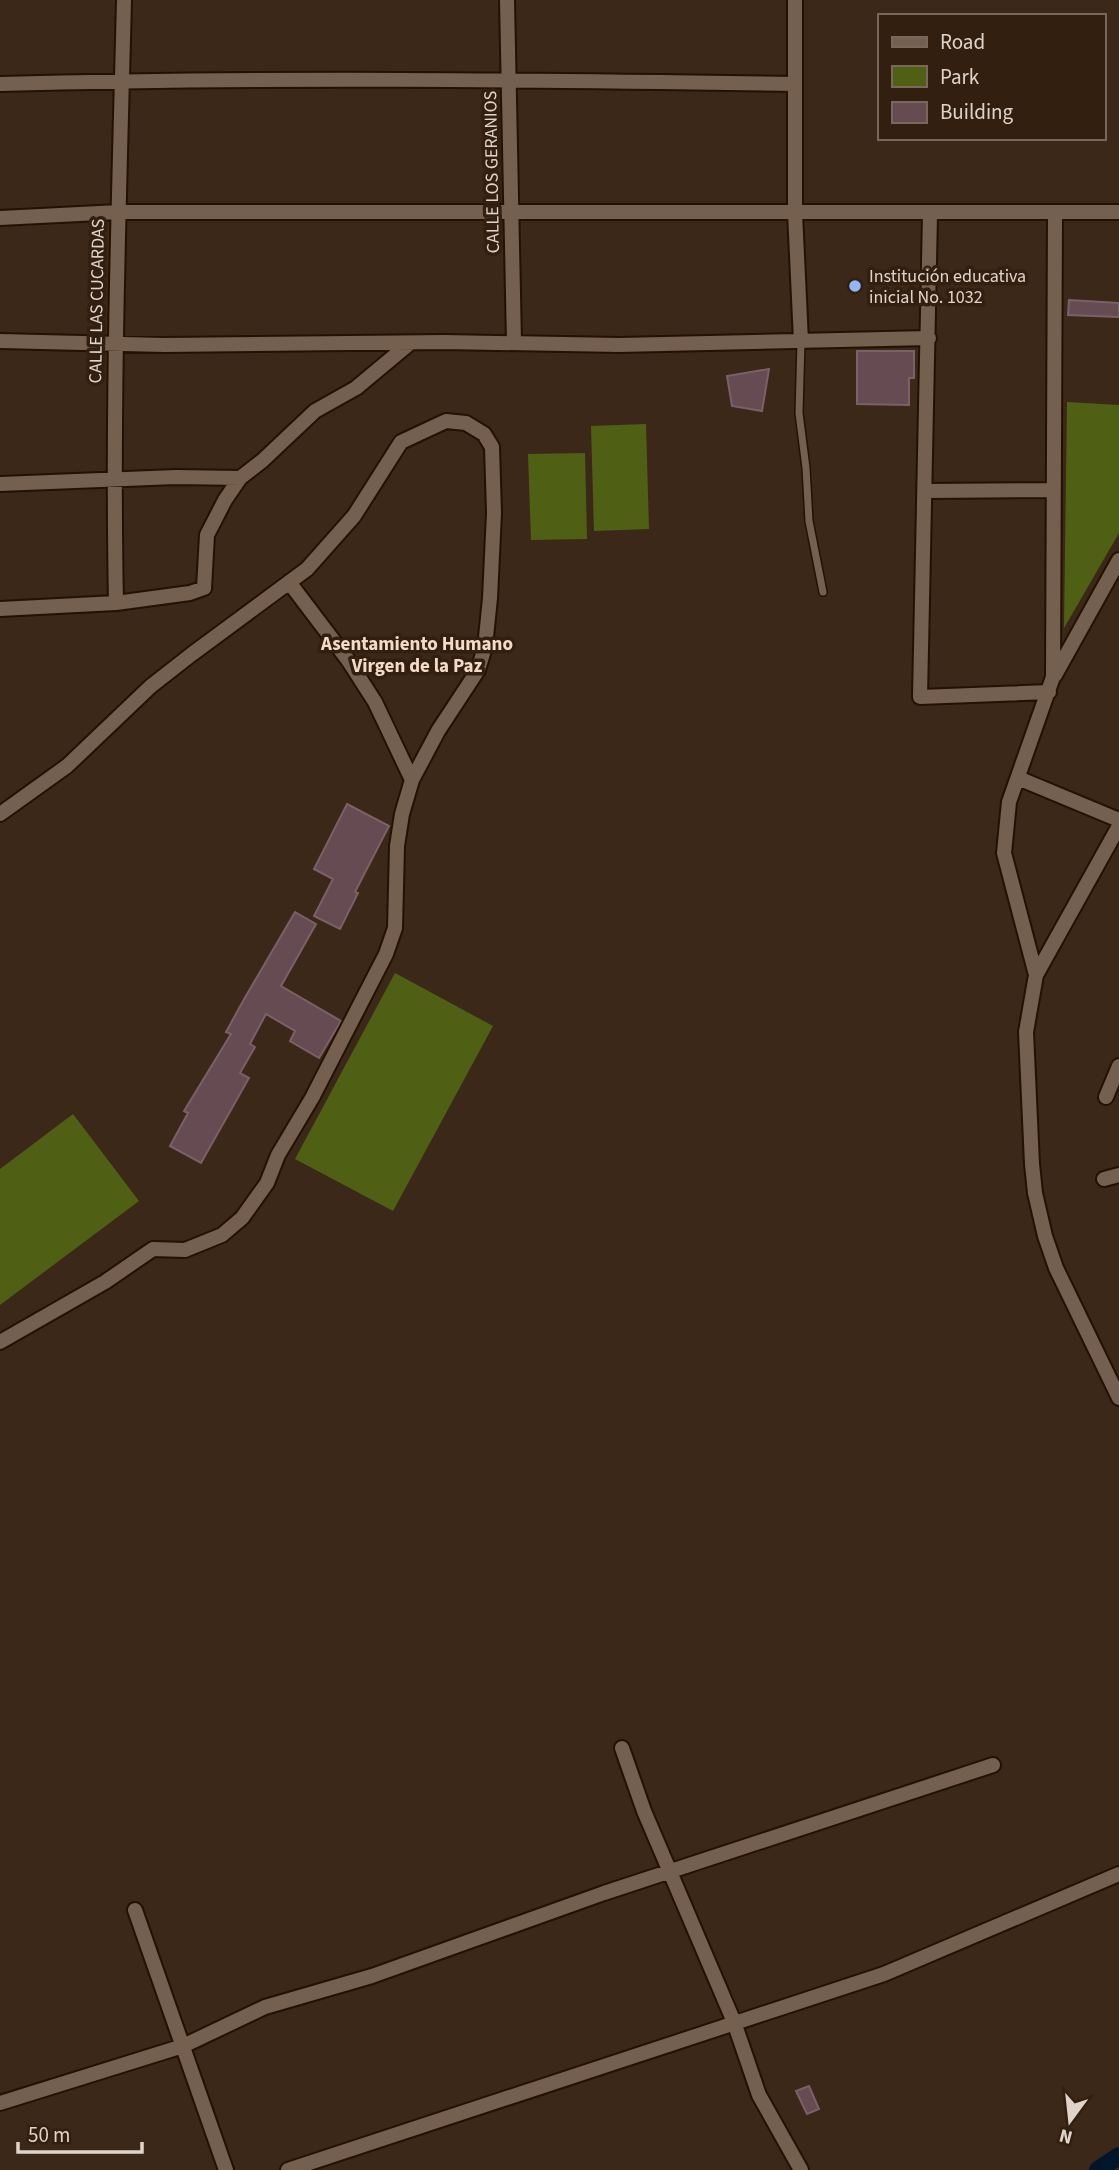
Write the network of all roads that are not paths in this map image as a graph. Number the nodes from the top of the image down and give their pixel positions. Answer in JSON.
{"nodes":[{"id":1,"x":124,"y":0,"type":"edge"},
{"id":2,"x":507,"y":0,"type":"edge"},
{"id":3,"x":795,"y":0,"type":"edge"},
{"id":4,"x":510,"y":80,"type":"junction"},
{"id":5,"x":122,"y":81,"type":"junction"},
{"id":6,"x":0,"y":84,"type":"edge"},
{"id":7,"x":795,"y":84,"type":"junction"},
{"id":8,"x":118,"y":212,"type":"junction"},
{"id":9,"x":1119,"y":212,"type":"edge"},
{"id":10,"x":512,"y":213,"type":"junction"},
{"id":11,"x":795,"y":213,"type":"junction"},
{"id":12,"x":930,"y":214,"type":"junction"},
{"id":13,"x":1055,"y":214,"type":"junction"},
{"id":14,"x":0,"y":218,"type":"edge"},
{"id":15,"x":929,"y":338,"type":"junction"},
{"id":16,"x":0,"y":341,"type":"edge"},
{"id":17,"x":801,"y":341,"type":"junction"},
{"id":18,"x":115,"y":342,"type":"junction"},
{"id":19,"x":410,"y":343,"type":"junction"},
{"id":20,"x":514,"y":343,"type":"junction"},
{"id":21,"x":240,"y":478,"type":"junction"},
{"id":22,"x":114,"y":479,"type":"junction"},
{"id":23,"x":0,"y":484,"type":"edge"},
{"id":24,"x":1054,"y":489,"type":"junction"},
{"id":25,"x":925,"y":491,"type":"junction"},
{"id":26,"x":1119,"y":561,"type":"edge"},
{"id":27,"x":289,"y":582,"type":"junction"},
{"id":28,"x":823,"y":592,"type":"dead end"},
{"id":29,"x":116,"y":603,"type":"junction"},
{"id":30,"x":0,"y":609,"type":"edge"},
{"id":31,"x":1051,"y":685,"type":"junction"},
{"id":32,"x":1018,"y":778,"type":"junction"},
{"id":33,"x":412,"y":780,"type":"junction"},
{"id":34,"x":0,"y":814,"type":"edge"},
{"id":35,"x":1119,"y":823,"type":"edge"},
{"id":36,"x":1036,"y":975,"type":"junction"},
{"id":37,"x":1119,"y":1066,"type":"edge"},
{"id":38,"x":1105,"y":1097,"type":"dead end"},
{"id":39,"x":1119,"y":1175,"type":"edge"},
{"id":40,"x":1104,"y":1179,"type":"dead end"},
{"id":41,"x":0,"y":1342,"type":"edge"},
{"id":42,"x":1119,"y":1398,"type":"edge"},
{"id":43,"x":622,"y":1748,"type":"dead end"},
{"id":44,"x":993,"y":1765,"type":"dead end"},
{"id":45,"x":669,"y":1872,"type":"junction"},
{"id":46,"x":1119,"y":1874,"type":"edge"},
{"id":47,"x":135,"y":1910,"type":"dead end"},
{"id":48,"x":734,"y":2022,"type":"junction"},
{"id":49,"x":183,"y":2046,"type":"junction"},
{"id":50,"x":0,"y":2103,"type":"edge"},
{"id":51,"x":226,"y":2170,"type":"edge"},
{"id":52,"x":288,"y":2170,"type":"edge"},
{"id":53,"x":801,"y":2170,"type":"edge"}],
"edges":[{"from":1,"to":5,"type":"street","name":"CALLE LAS CUCARDAS"},
{"from":2,"to":4,"type":"street","name":"CALLE LOS GERANIOS"},
{"from":3,"to":7,"type":"street"},
{"from":4,"to":5,"type":"street"},
{"from":4,"to":7,"type":"street"},
{"from":4,"to":10,"type":"street","name":"CALLE LOS GERANIOS"},
{"from":5,"to":6,"type":"street"},
{"from":5,"to":8,"type":"street","name":"CALLE LAS CUCARDAS"},
{"from":7,"to":11,"type":"street"},
{"from":8,"to":10,"type":"street"},
{"from":8,"to":14,"type":"street"},
{"from":8,"to":18,"type":"street","name":"CALLE LAS CUCARDAS"},
{"from":9,"to":13,"type":"street"},
{"from":10,"to":11,"type":"street"},
{"from":10,"to":20,"type":"street","name":"CALLE LOS GERANIOS"},
{"from":11,"to":12,"type":"street"},
{"from":11,"to":17,"type":"street"},
{"from":12,"to":13,"type":"street"},
{"from":12,"to":15,"type":"street"},
{"from":13,"to":24,"type":"street"},
{"from":15,"to":17,"type":"street"},
{"from":15,"to":25,"type":"street"},
{"from":16,"to":18,"type":"street"},
{"from":17,"to":20,"type":"street"},
{"from":17,"to":28,"type":"lane"},
{"from":18,"to":19,"type":"street"},
{"from":18,"to":22,"type":"street","name":"CALLE LAS CUCARDAS"},
{"from":19,"to":20,"type":"street"},
{"from":19,"to":21,"type":"street"},
{"from":21,"to":22,"type":"street"},
{"from":21,"to":29,"type":"street"},
{"from":22,"to":23,"type":"street"},
{"from":22,"to":29,"type":"street","name":"CALLE LAS CUCARDAS"},
{"from":24,"to":25,"type":"street"},
{"from":24,"to":31,"type":"street"},
{"from":25,"to":31,"type":"street"},
{"from":26,"to":31,"type":"street"},
{"from":27,"to":33,"type":"street"},
{"from":27,"to":33,"type":"street"},
{"from":27,"to":34,"type":"street"},
{"from":29,"to":30,"type":"street"},
{"from":31,"to":32,"type":"street"},
{"from":32,"to":35,"type":"street"},
{"from":32,"to":36,"type":"street"},
{"from":33,"to":41,"type":"street"},
{"from":35,"to":36,"type":"street"},
{"from":36,"to":42,"type":"street"},
{"from":37,"to":38,"type":"street"},
{"from":39,"to":40,"type":"street"},
{"from":43,"to":45,"type":"street"},
{"from":44,"to":45,"type":"street"},
{"from":45,"to":48,"type":"street"},
{"from":45,"to":49,"type":"street"},
{"from":46,"to":48,"type":"street"},
{"from":47,"to":49,"type":"street"},
{"from":48,"to":52,"type":"street"},
{"from":48,"to":53,"type":"street"},
{"from":49,"to":50,"type":"street"},
{"from":49,"to":51,"type":"street"}]}
